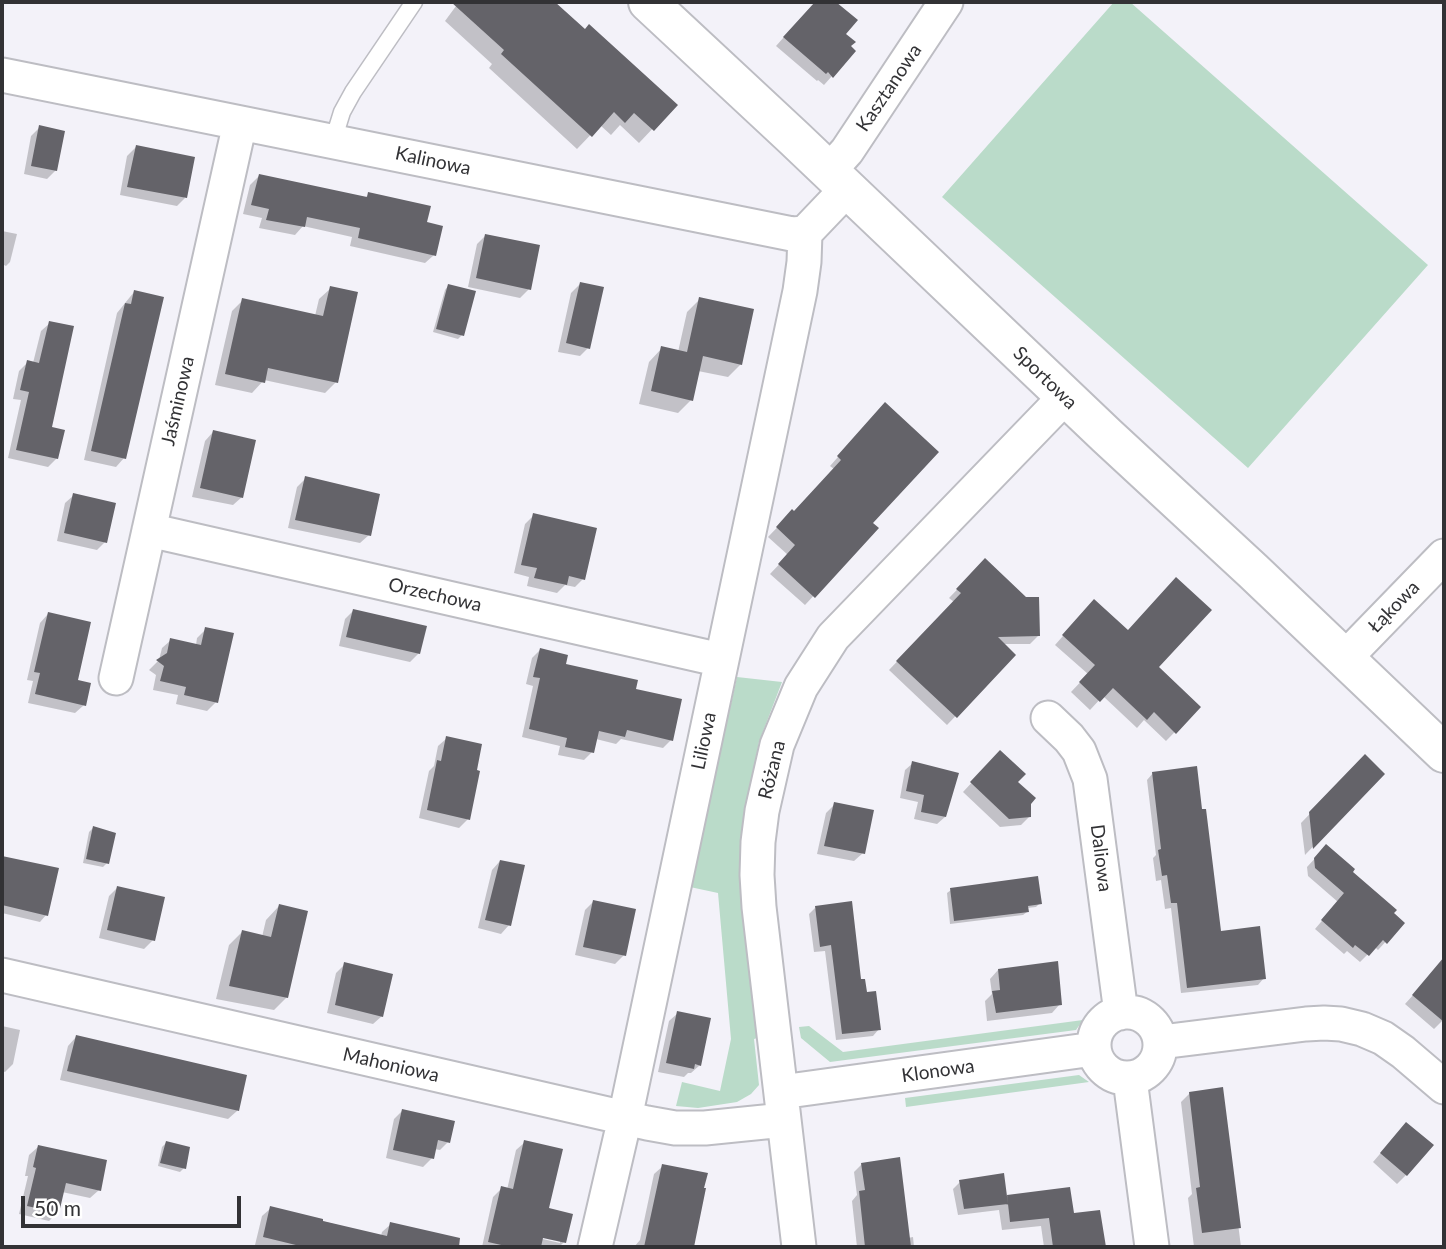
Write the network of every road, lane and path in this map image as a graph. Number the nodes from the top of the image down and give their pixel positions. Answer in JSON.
{"nodes":[{"id":1,"x":414,"y":2,"type":"edge"},
{"id":2,"x":648,"y":2,"type":"edge"},
{"id":3,"x":946,"y":2,"type":"edge"},
{"id":4,"x":2,"y":75,"type":"edge"},
{"id":5,"x":240,"y":123,"type":"junction"},
{"id":6,"x":333,"y":141,"type":"junction"},
{"id":7,"x":838,"y":180,"type":"junction"},
{"id":8,"x":805,"y":233,"type":"junction"},
{"id":9,"x":1065,"y":397,"type":"junction"},
{"id":10,"x":149,"y":530,"type":"junction"},
{"id":11,"x":1444,"y":556,"type":"edge"},
{"id":12,"x":1344,"y":659,"type":"junction"},
{"id":13,"x":721,"y":660,"type":"junction"},
{"id":14,"x":116,"y":678,"type":"dead end"},
{"id":15,"x":1048,"y":718,"type":"dead end"},
{"id":16,"x":1444,"y":753,"type":"edge"},
{"id":17,"x":2,"y":975,"type":"edge"},
{"id":18,"x":1121,"y":1013,"type":"junction"},
{"id":19,"x":1161,"y":1042,"type":"junction"},
{"id":20,"x":1094,"y":1049,"type":"junction"},
{"id":21,"x":1130,"y":1079,"type":"junction"},
{"id":22,"x":1444,"y":1087,"type":"edge"},
{"id":23,"x":783,"y":1106,"type":"junction"},
{"id":24,"x":625,"y":1118,"type":"junction"},
{"id":25,"x":595,"y":1247,"type":"edge"},
{"id":26,"x":799,"y":1247,"type":"edge"},
{"id":27,"x":1152,"y":1247,"type":"edge"}],
"edges":[{"from":1,"to":6,"type":"lane"},
{"from":2,"to":7,"type":"street","name":"Sportowa"},
{"from":3,"to":7,"type":"street","name":"Kasztanowa"},
{"from":4,"to":5,"type":"street","name":"Kalinowa"},
{"from":5,"to":6,"type":"street","name":"Kalinowa"},
{"from":5,"to":10,"type":"street","name":"Jaśminowa"},
{"from":6,"to":8,"type":"street","name":"Kalinowa"},
{"from":7,"to":8,"type":"street"},
{"from":7,"to":9,"type":"street","name":"Sportowa"},
{"from":8,"to":13,"type":"street","name":"Liliowa"},
{"from":9,"to":12,"type":"street","name":"Sportowa"},
{"from":9,"to":23,"type":"street","name":"Różana"},
{"from":10,"to":13,"type":"street","name":"Orzechowa"},
{"from":10,"to":14,"type":"street","name":"Jaśminowa"},
{"from":11,"to":12,"type":"street","name":"Łąkowa"},
{"from":12,"to":16,"type":"street","name":"Sportowa"},
{"from":13,"to":24,"type":"street","name":"Liliowa"},
{"from":15,"to":18,"type":"street","name":"Daliowa"},
{"from":17,"to":24,"type":"street","name":"Mahoniowa"},
{"from":18,"to":19,"type":"street"},
{"from":18,"to":20,"type":"street"},
{"from":19,"to":21,"type":"street"},
{"from":19,"to":22,"type":"street"},
{"from":20,"to":21,"type":"street"},
{"from":20,"to":23,"type":"street","name":"Klonowa"},
{"from":21,"to":27,"type":"street"},
{"from":23,"to":24,"type":"street","name":"Mahoniowa"},
{"from":23,"to":26,"type":"street","name":"Różana"},
{"from":24,"to":25,"type":"street","name":"Liliowa"}]}
